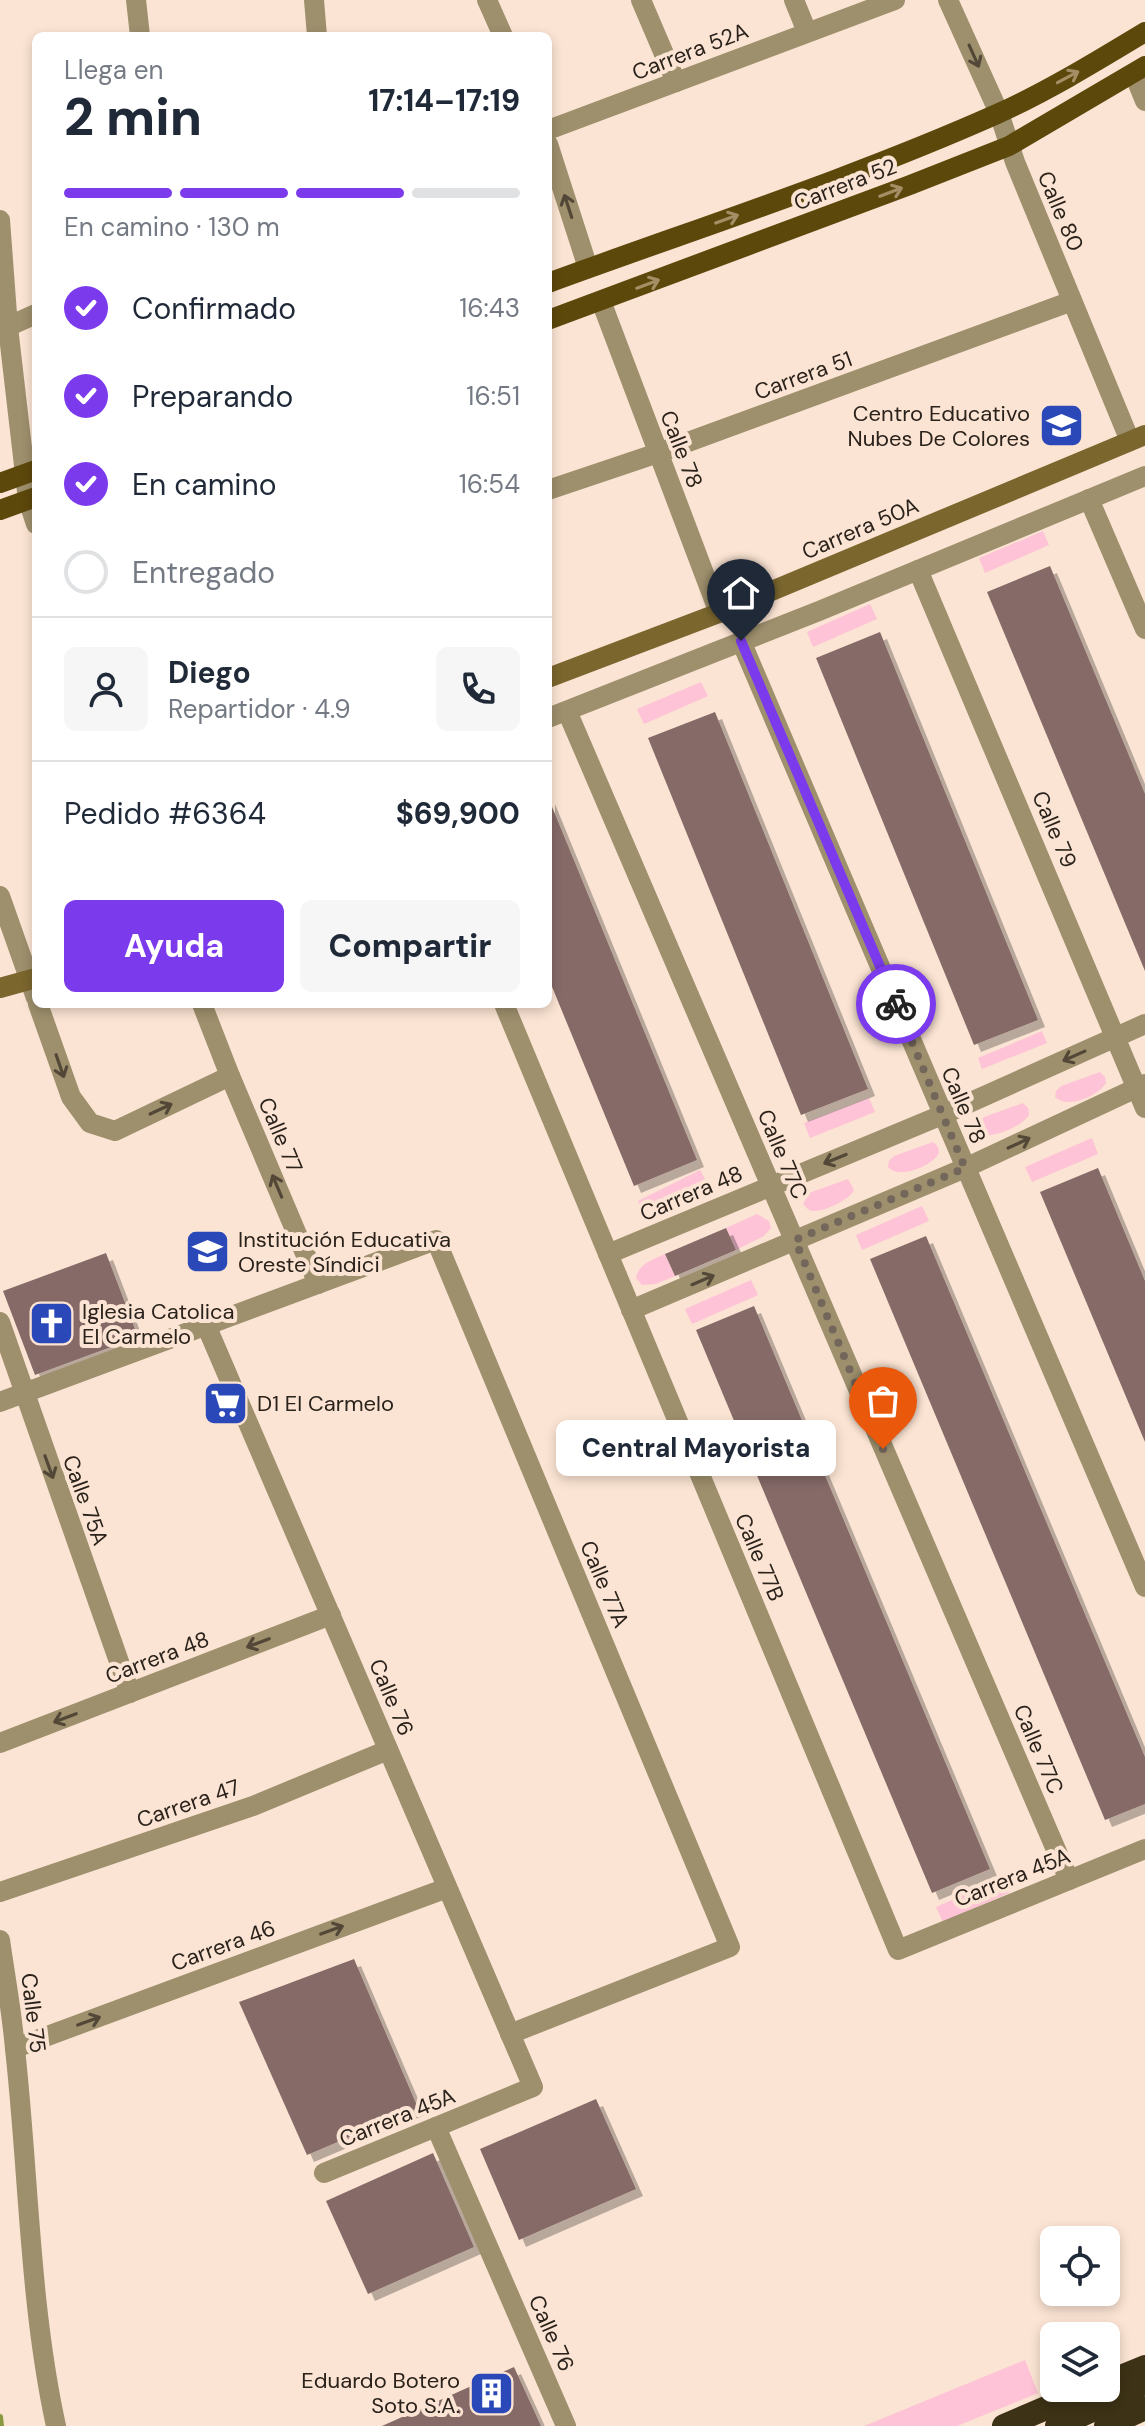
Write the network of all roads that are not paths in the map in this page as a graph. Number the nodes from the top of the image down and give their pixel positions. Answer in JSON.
{"nodes":[{"id":1,"x":136,"y":0,"type":"edge"},
{"id":2,"x":314,"y":0,"type":"edge"},
{"id":3,"x":487,"y":0,"type":"edge"},
{"id":4,"x":641,"y":0,"type":"edge"},
{"id":5,"x":794,"y":0,"type":"edge"},
{"id":6,"x":895,"y":0,"type":"edge"},
{"id":7,"x":948,"y":0,"type":"edge"},
{"id":8,"x":140,"y":32,"type":"edge"},
{"id":9,"x":317,"y":32,"type":"edge"},
{"id":10,"x":501,"y":32,"type":"edge"},
{"id":11,"x":807,"y":32,"type":"junction"},
{"id":12,"x":1145,"y":32,"type":"edge"},
{"id":13,"x":1140,"y":70,"type":"edge"},
{"id":14,"x":676,"y":82,"type":"junction"},
{"id":15,"x":1145,"y":101,"type":"edge"},
{"id":16,"x":999,"y":113,"type":"junction"},
{"id":17,"x":552,"y":128,"type":"edge"},
{"id":18,"x":1009,"y":146,"type":"junction"},
{"id":19,"x":552,"y":156,"type":"edge"},
{"id":20,"x":0,"y":220,"type":"edge"},
{"id":21,"x":588,"y":268,"type":"junction"},
{"id":22,"x":552,"y":282,"type":"edge"},
{"id":23,"x":601,"y":301,"type":"junction"},
{"id":24,"x":1072,"y":301,"type":"junction"},
{"id":25,"x":32,"y":316,"type":"edge"},
{"id":26,"x":552,"y":319,"type":"edge"},
{"id":27,"x":4,"y":328,"type":"edge"},
{"id":28,"x":1138,"y":438,"type":"edge"},
{"id":29,"x":658,"y":453,"type":"junction"},
{"id":30,"x":31,"y":472,"type":"edge"},
{"id":31,"x":1145,"y":476,"type":"edge"},
{"id":32,"x":0,"y":483,"type":"edge"},
{"id":33,"x":552,"y":489,"type":"edge"},
{"id":34,"x":32,"y":498,"type":"edge"},
{"id":35,"x":1089,"y":499,"type":"junction"},
{"id":36,"x":0,"y":510,"type":"edge"},
{"id":37,"x":918,"y":570,"type":"junction"},
{"id":38,"x":719,"y":613,"type":"junction"},
{"id":39,"x":1145,"y":629,"type":"edge"},
{"id":40,"x":741,"y":641,"type":"junction"},
{"id":41,"x":552,"y":676,"type":"edge"},
{"id":42,"x":558,"y":714,"type":"edge"},
{"id":43,"x":0,"y":896,"type":"edge"},
{"id":44,"x":32,"y":980,"type":"edge"},
{"id":45,"x":32,"y":985,"type":"edge"},
{"id":46,"x":0,"y":988,"type":"edge"},
{"id":47,"x":39,"y":1008,"type":"edge"},
{"id":48,"x":204,"y":1008,"type":"edge"},
{"id":49,"x":506,"y":1008,"type":"edge"},
{"id":50,"x":1145,"y":1024,"type":"edge"},
{"id":51,"x":1114,"y":1037,"type":"junction"},
{"id":52,"x":230,"y":1076,"type":"junction"},
{"id":53,"x":1140,"y":1086,"type":"edge"},
{"id":54,"x":1145,"y":1108,"type":"edge"},
{"id":55,"x":942,"y":1115,"type":"junction"},
{"id":56,"x":965,"y":1168,"type":"junction"},
{"id":57,"x":771,"y":1186,"type":"junction"},
{"id":58,"x":795,"y":1240,"type":"junction"},
{"id":59,"x":608,"y":1254,"type":"junction"},
{"id":60,"x":318,"y":1284,"type":"junction"},
{"id":61,"x":631,"y":1310,"type":"junction"},
{"id":62,"x":0,"y":1322,"type":"edge"},
{"id":63,"x":206,"y":1325,"type":"junction"},
{"id":64,"x":23,"y":1394,"type":"junction"},
{"id":65,"x":0,"y":1402,"type":"edge"},
{"id":66,"x":1145,"y":1587,"type":"edge"},
{"id":67,"x":331,"y":1615,"type":"junction"},
{"id":68,"x":130,"y":1693,"type":"junction"},
{"id":69,"x":0,"y":1743,"type":"edge"},
{"id":70,"x":388,"y":1750,"type":"junction"},
{"id":71,"x":1145,"y":1849,"type":"edge"},
{"id":72,"x":1069,"y":1880,"type":"junction"},
{"id":73,"x":447,"y":1888,"type":"junction"},
{"id":74,"x":0,"y":1892,"type":"edge"},
{"id":75,"x":0,"y":1940,"type":"edge"},
{"id":76,"x":898,"y":1950,"type":"joint"},
{"id":77,"x":510,"y":2034,"type":"junction"},
{"id":78,"x":15,"y":2048,"type":"junction"},
{"id":79,"x":533,"y":2087,"type":"joint"},
{"id":80,"x":436,"y":2127,"type":"junction"},
{"id":81,"x":324,"y":2173,"type":"dead end"},
{"id":82,"x":1145,"y":2367,"type":"edge"},
{"id":83,"x":1120,"y":2377,"type":"edge"},
{"id":84,"x":1145,"y":2381,"type":"edge"},
{"id":85,"x":1060,"y":2402,"type":"edge"},
{"id":86,"x":1145,"y":2408,"type":"edge"},
{"id":87,"x":56,"y":2426,"type":"edge"},
{"id":88,"x":566,"y":2426,"type":"edge"},
{"id":89,"x":1004,"y":2426,"type":"edge"},
{"id":90,"x":1057,"y":2426,"type":"edge"},
{"id":91,"x":1106,"y":2426,"type":"edge"}],
"edges":[{"from":1,"to":8,"type":"street"},
{"from":2,"to":9,"type":"street"},
{"from":3,"to":10,"type":"street"},
{"from":4,"to":14,"type":"street"},
{"from":5,"to":11,"type":"street"},
{"from":6,"to":11,"type":"street","name":"Carrera 52A"},
{"from":7,"to":16,"type":"street","name":"Calle 80","one_way":true},
{"from":11,"to":14,"type":"street","name":"Carrera 52A"},
{"from":16,"to":12,"type":"main road","name":"Carrera 52","one_way":true},
{"from":13,"to":15,"type":"street"},
{"from":13,"to":18,"type":"main road","name":"Carrera 52"},
{"from":14,"to":17,"type":"street","name":"Carrera 52A"},
{"from":16,"to":18,"type":"street","name":"Calle 80"},
{"from":21,"to":16,"type":"main road","name":"Carrera 52","one_way":true},
{"from":23,"to":18,"type":"main road","name":"Carrera 52","one_way":true},
{"from":18,"to":24,"type":"street","name":"Calle 80"},
{"from":21,"to":19,"type":"street","one_way":true},
{"from":20,"to":27,"type":"street"},
{"from":21,"to":22,"type":"main road","name":"Carrera 52"},
{"from":23,"to":26,"type":"main road","name":"Carrera 52"},
{"from":23,"to":29,"type":"street","name":"Calle 78"},
{"from":24,"to":28,"type":"street","name":"Calle 80"},
{"from":24,"to":29,"type":"street","name":"Carrera 51"},
{"from":25,"to":27,"type":"street"},
{"from":27,"to":30,"type":"street"},
{"from":28,"to":38,"type":"street","name":"Carrera 50A"},
{"from":29,"to":33,"type":"street","name":"Carrera 51"},
{"from":29,"to":38,"type":"street","name":"Calle 78"},
{"from":30,"to":32,"type":"main road"},
{"from":30,"to":34,"type":"street"},
{"from":31,"to":35,"type":"street"},
{"from":34,"to":36,"type":"main road"},
{"from":35,"to":37,"type":"street"},
{"from":35,"to":39,"type":"street"},
{"from":37,"to":40,"type":"street"},
{"from":37,"to":51,"type":"street","name":"Calle 79"},
{"from":38,"to":41,"type":"street","name":"Carrera 50A"},
{"from":40,"to":42,"type":"street"},
{"from":40,"to":55,"type":"street","name":"Calle 78"},
{"from":42,"to":57,"type":"street","name":"Calle 77C"},
{"from":43,"to":44,"type":"street"},
{"from":45,"to":46,"type":"street"},
{"from":47,"to":52,"type":"street","one_way":true},
{"from":48,"to":52,"type":"street","name":"Calle 77"},
{"from":49,"to":59,"type":"street","name":"Calle 77B"},
{"from":50,"to":51,"type":"street","name":"Carrera 48"},
{"from":51,"to":53,"type":"street","name":"Calle 79"},
{"from":51,"to":55,"type":"street","name":"Carrera 48","one_way":true},
{"from":60,"to":52,"type":"street","name":"Calle 77","one_way":true},
{"from":53,"to":54,"type":"street","name":"Calle 79"},
{"from":56,"to":53,"type":"street","one_way":true},
{"from":55,"to":56,"type":"street","name":"Calle 78"},
{"from":55,"to":57,"type":"street","name":"Carrera 48","one_way":true},
{"from":56,"to":58,"type":"street"},
{"from":56,"to":66,"type":"street","name":"Calle 78"},
{"from":57,"to":58,"type":"street","name":"Calle 77C"},
{"from":57,"to":59,"type":"street","name":"Carrera 48"},
{"from":61,"to":58,"type":"street","one_way":true},
{"from":58,"to":72,"type":"street","name":"Calle 77C"},
{"from":59,"to":61,"type":"street","name":"Calle 77B"},
{"from":60,"to":63,"type":"street"},
{"from":60,"to":77,"type":"street","name":"Calle 77A"},
{"from":61,"to":76,"type":"street","name":"Calle 77B"},
{"from":62,"to":64,"type":"street","name":"Calle 75A"},
{"from":63,"to":64,"type":"street"},
{"from":63,"to":67,"type":"street","name":"Calle 76"},
{"from":64,"to":65,"type":"street"},
{"from":64,"to":68,"type":"street","name":"Calle 75A","one_way":true},
{"from":67,"to":68,"type":"street","name":"Carrera 48","one_way":true},
{"from":67,"to":70,"type":"street","name":"Calle 76"},
{"from":68,"to":69,"type":"street","name":"Carrera 48","one_way":true},
{"from":70,"to":73,"type":"street","name":"Calle 76"},
{"from":70,"to":74,"type":"street","name":"Carrera 47"},
{"from":71,"to":72,"type":"street","name":"Carrera 45A"},
{"from":72,"to":76,"type":"street","name":"Carrera 45A"},
{"from":73,"to":77,"type":"street","name":"Calle 76"},
{"from":78,"to":73,"type":"street","name":"Carrera 46","one_way":true},
{"from":75,"to":78,"type":"street","name":"Calle 75"},
{"from":77,"to":79,"type":"street","name":"Calle 76"},
{"from":78,"to":87,"type":"street","name":"Calle 75"},
{"from":79,"to":80,"type":"street","name":"Carrera 45A"},
{"from":80,"to":81,"type":"street","name":"Carrera 45A"},
{"from":80,"to":88,"type":"street","name":"Calle 76"},
{"from":82,"to":83,"type":"highway"},
{"from":84,"to":90,"type":"highway"},
{"from":85,"to":89,"type":"highway"},
{"from":86,"to":91,"type":"highway"}]}
